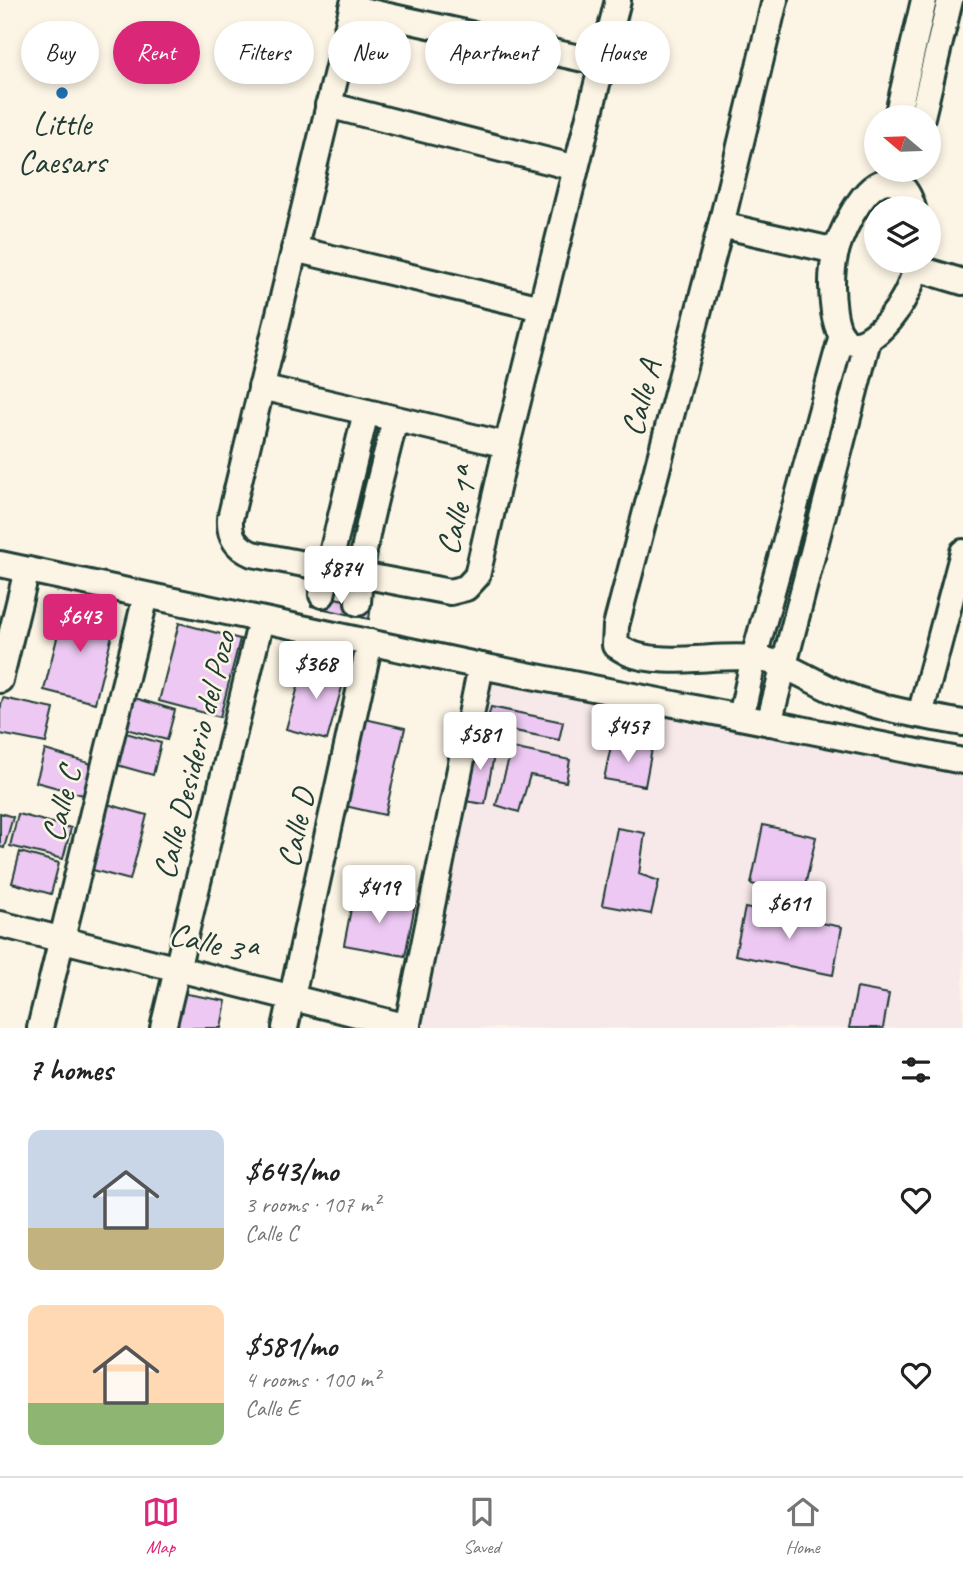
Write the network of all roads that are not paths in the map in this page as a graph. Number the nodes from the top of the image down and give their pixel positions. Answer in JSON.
{"nodes":[{"id":1,"x":618,"y":0,"type":"edge"},
{"id":2,"x":775,"y":0,"type":"edge"},
{"id":3,"x":924,"y":0,"type":"edge"},
{"id":4,"x":950,"y":0,"type":"edge"},
{"id":5,"x":353,"y":4,"type":"edge"},
{"id":6,"x":613,"y":21,"type":"edge"},
{"id":7,"x":575,"y":57,"type":"edge"},
{"id":8,"x":597,"y":84,"type":"edge"},
{"id":9,"x":328,"y":105,"type":"junction"},
{"id":10,"x":900,"y":105,"type":"edge"},
{"id":11,"x":925,"y":105,"type":"edge"},
{"id":12,"x":576,"y":169,"type":"junction"},
{"id":13,"x":899,"y":184,"type":"edge"},
{"id":14,"x":721,"y":225,"type":"junction"},
{"id":15,"x":294,"y":249,"type":"junction"},
{"id":16,"x":836,"y":251,"type":"junction"},
{"id":17,"x":913,"y":273,"type":"edge"},
{"id":18,"x":940,"y":273,"type":"edge"},
{"id":19,"x":963,"y":282,"type":"edge"},
{"id":20,"x":541,"y":308,"type":"junction"},
{"id":21,"x":842,"y":335,"type":"junction"},
{"id":22,"x":868,"y":340,"type":"junction"},
{"id":23,"x":261,"y":387,"type":"junction"},
{"id":24,"x":366,"y":412,"type":"junction"},
{"id":25,"x":395,"y":419,"type":"junction"},
{"id":26,"x":508,"y":445,"type":"junction"},
{"id":27,"x":963,"y":552,"type":"edge"},
{"id":28,"x":0,"y":564,"type":"edge"},
{"id":29,"x":328,"y":569,"type":"junction"},
{"id":30,"x":27,"y":570,"type":"junction"},
{"id":31,"x":359,"y":575,"type":"junction"},
{"id":32,"x":146,"y":596,"type":"junction"},
{"id":33,"x":318,"y":611,"type":"junction"},
{"id":34,"x":261,"y":620,"type":"junction"},
{"id":35,"x":358,"y":624,"type":"junction"},
{"id":36,"x":754,"y":657,"type":"junction"},
{"id":37,"x":481,"y":666,"type":"junction"},
{"id":38,"x":784,"y":666,"type":"junction"},
{"id":39,"x":0,"y":680,"type":"edge"},
{"id":40,"x":920,"y":715,"type":"junction"},
{"id":41,"x":740,"y":717,"type":"junction"},
{"id":42,"x":769,"y":723,"type":"junction"},
{"id":43,"x":963,"y":723,"type":"edge"},
{"id":44,"x":963,"y":761,"type":"edge"},
{"id":45,"x":0,"y":924,"type":"edge"},
{"id":46,"x":62,"y":939,"type":"junction"},
{"id":47,"x":177,"y":969,"type":"junction"},
{"id":48,"x":293,"y":998,"type":"junction"},
{"id":49,"x":40,"y":1028,"type":"edge"},
{"id":50,"x":163,"y":1028,"type":"edge"},
{"id":51,"x":285,"y":1028,"type":"edge"},
{"id":52,"x":407,"y":1028,"type":"edge"}],
"edges":[{"from":1,"to":6,"type":"street","name":"Calle 1ª"},
{"from":2,"to":14,"type":"street","name":"Calle A"},
{"from":3,"to":10,"type":"street"},
{"from":4,"to":11,"type":"street"},
{"from":5,"to":7,"type":"street"},
{"from":5,"to":9,"type":"street","name":"Calle 1ª"},
{"from":8,"to":12,"type":"street","name":"Calle 1ª"},
{"from":9,"to":12,"type":"street"},
{"from":9,"to":15,"type":"street","name":"Calle 1ª"},
{"from":12,"to":20,"type":"street","name":"Calle 1ª"},
{"from":13,"to":16,"type":"street"},
{"from":14,"to":16,"type":"street"},
{"from":14,"to":36,"type":"street","name":"Calle A"},
{"from":15,"to":20,"type":"street"},
{"from":15,"to":23,"type":"street","name":"Calle 1ª"},
{"from":16,"to":21,"type":"street"},
{"from":17,"to":22,"type":"street"},
{"from":18,"to":19,"type":"street"},
{"from":20,"to":26,"type":"street","name":"Calle 1ª"},
{"from":21,"to":22,"type":"street"},
{"from":21,"to":36,"type":"street"},
{"from":22,"to":38,"type":"street"},
{"from":23,"to":24,"type":"street"},
{"from":23,"to":29,"type":"street","name":"Calle 1ª"},
{"from":24,"to":25,"type":"street"},
{"from":24,"to":29,"type":"street"},
{"from":25,"to":26,"type":"street"},
{"from":25,"to":31,"type":"street","name":"Calle D"},
{"from":26,"to":31,"type":"street","name":"Calle 1ª"},
{"from":27,"to":40,"type":"street"},
{"from":28,"to":30,"type":"street"},
{"from":29,"to":31,"type":"street","name":"Calle 1ª"},
{"from":29,"to":33,"type":"street"},
{"from":30,"to":32,"type":"street"},
{"from":30,"to":39,"type":"street"},
{"from":31,"to":35,"type":"street","name":"Calle D"},
{"from":32,"to":34,"type":"street"},
{"from":32,"to":46,"type":"street","name":"Calle C"},
{"from":33,"to":34,"type":"street"},
{"from":33,"to":35,"type":"street"},
{"from":34,"to":47,"type":"street","name":"Calle Desiderio del Pozo"},
{"from":35,"to":37,"type":"street"},
{"from":35,"to":48,"type":"street","name":"Calle D"},
{"from":36,"to":38,"type":"street","name":"Calle A"},
{"from":36,"to":41,"type":"street"},
{"from":37,"to":41,"type":"street"},
{"from":37,"to":52,"type":"street"},
{"from":38,"to":40,"type":"street"},
{"from":38,"to":42,"type":"street"},
{"from":40,"to":43,"type":"street"},
{"from":41,"to":42,"type":"street"},
{"from":42,"to":44,"type":"street"},
{"from":45,"to":46,"type":"street","name":"Calle 3ª"},
{"from":46,"to":47,"type":"street","name":"Calle 3ª"},
{"from":46,"to":49,"type":"street","name":"Calle C"},
{"from":47,"to":48,"type":"street","name":"Calle 3ª"},
{"from":47,"to":50,"type":"street","name":"Calle Desiderio del Pozo"},
{"from":48,"to":51,"type":"street","name":"Calle D"},
{"from":48,"to":52,"type":"street","name":"Calle 3ª"}]}
